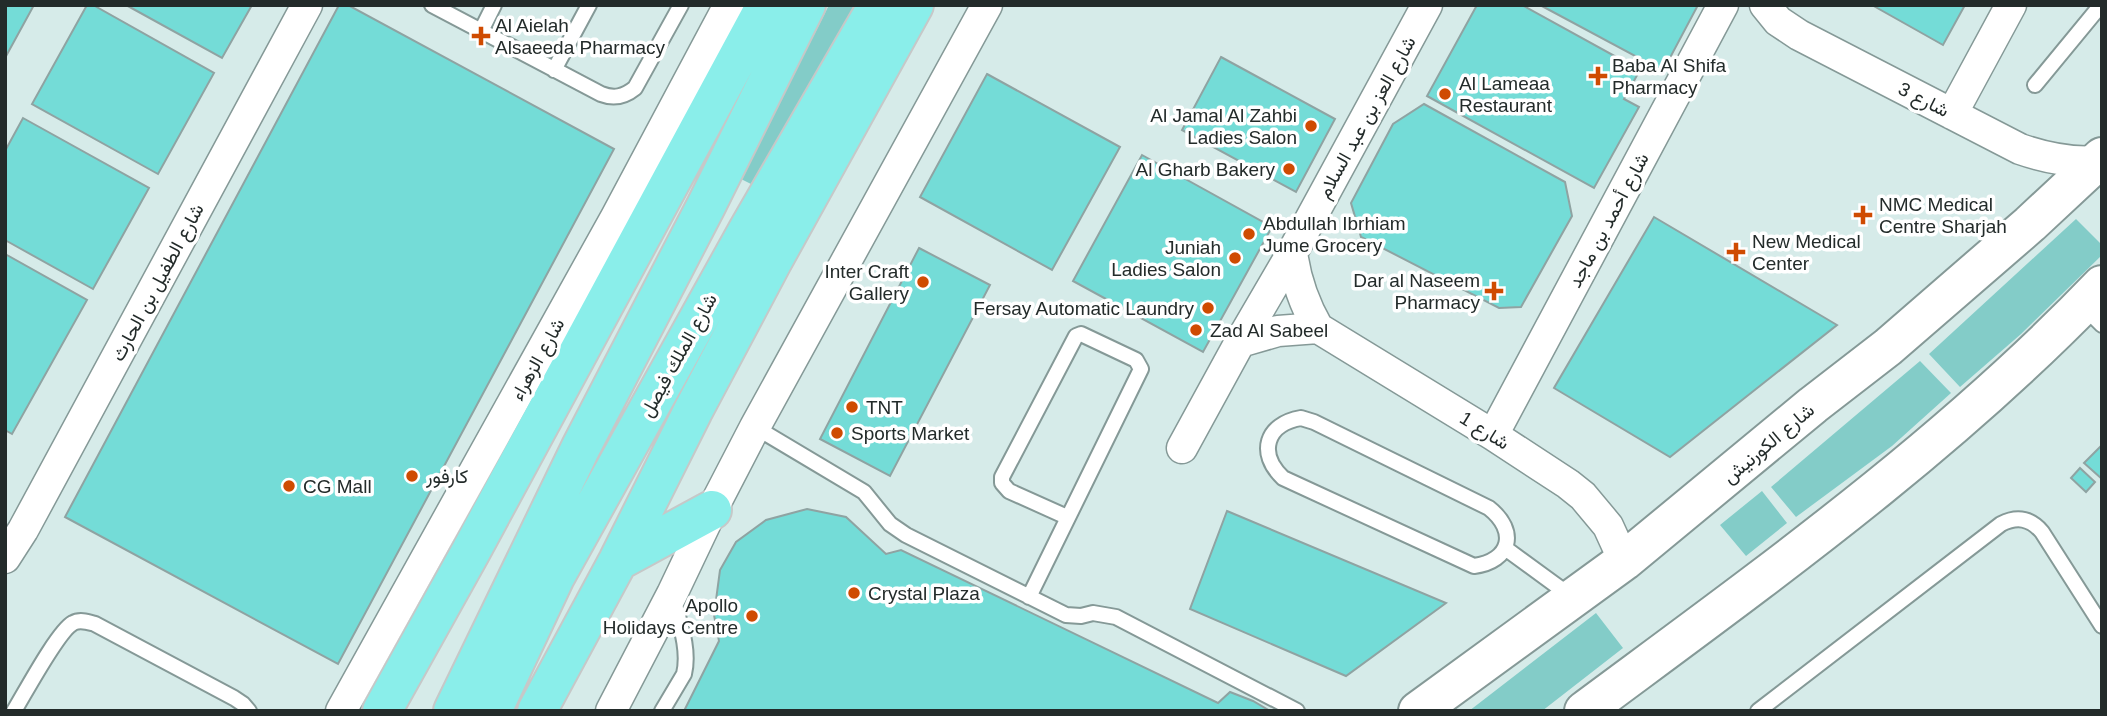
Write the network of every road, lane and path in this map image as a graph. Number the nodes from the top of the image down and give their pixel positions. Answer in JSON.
{"nodes":[{"id":1,"x":307,"y":5,"type":"edge"},
{"id":2,"x":432,"y":5,"type":"edge"},
{"id":3,"x":494,"y":5,"type":"edge"},
{"id":4,"x":589,"y":5,"type":"edge"},
{"id":5,"x":681,"y":5,"type":"edge"},
{"id":6,"x":729,"y":5,"type":"edge"},
{"id":7,"x":766,"y":5,"type":"edge"},
{"id":8,"x":806,"y":5,"type":"edge"},
{"id":9,"x":878,"y":5,"type":"edge"},
{"id":10,"x":914,"y":5,"type":"edge"},
{"id":11,"x":987,"y":5,"type":"edge"},
{"id":12,"x":1427,"y":5,"type":"edge"},
{"id":13,"x":1723,"y":5,"type":"edge"},
{"id":14,"x":1765,"y":5,"type":"edge"},
{"id":15,"x":2011,"y":5,"type":"edge"},
{"id":16,"x":2101,"y":5,"type":"edge"},
{"id":17,"x":481,"y":31,"type":"junction"},
{"id":18,"x":554,"y":70,"type":"junction"},
{"id":19,"x":2035,"y":85,"type":"dead end"},
{"id":20,"x":1952,"y":114,"type":"junction"},
{"id":21,"x":2100,"y":159,"type":"edge"},
{"id":22,"x":1292,"y":253,"type":"junction"},
{"id":23,"x":2095,"y":305,"type":"edge"},
{"id":24,"x":1318,"y":328,"type":"junction"},
{"id":25,"x":1240,"y":342,"type":"junction"},
{"id":26,"x":755,"y":427,"type":"junction"},
{"id":27,"x":1493,"y":435,"type":"junction"},
{"id":28,"x":1182,"y":448,"type":"dead end"},
{"id":29,"x":712,"y":510,"type":"junction"},
{"id":30,"x":1067,"y":517,"type":"junction"},
{"id":31,"x":1505,"y":548,"type":"junction"},
{"id":32,"x":5,"y":558,"type":"edge"},
{"id":33,"x":618,"y":561,"type":"junction"},
{"id":34,"x":1624,"y":561,"type":"junction"},
{"id":35,"x":672,"y":594,"type":"junction"},
{"id":36,"x":1029,"y":597,"type":"junction"},
{"id":37,"x":1573,"y":598,"type":"junction"},
{"id":38,"x":2102,"y":626,"type":"edge"},
{"id":39,"x":572,"y":647,"type":"junction"},
{"id":40,"x":14,"y":711,"type":"edge"},
{"id":41,"x":248,"y":711,"type":"edge"},
{"id":42,"x":341,"y":711,"type":"edge"},
{"id":43,"x":382,"y":711,"type":"edge"},
{"id":44,"x":453,"y":711,"type":"edge"},
{"id":45,"x":492,"y":711,"type":"edge"},
{"id":46,"x":537,"y":711,"type":"edge"},
{"id":47,"x":557,"y":711,"type":"edge"},
{"id":48,"x":611,"y":711,"type":"edge"},
{"id":49,"x":662,"y":711,"type":"edge"},
{"id":50,"x":1297,"y":711,"type":"edge"},
{"id":51,"x":1418,"y":711,"type":"edge"},
{"id":52,"x":1584,"y":711,"type":"edge"},
{"id":53,"x":1758,"y":711,"type":"edge"}],
"edges":[{"from":1,"to":32,"type":"street","name":"شارع الطفيل بن الحارث"},
{"from":2,"to":17,"type":"lane"},
{"from":3,"to":17,"type":"lane"},
{"from":4,"to":18,"type":"lane"},
{"from":5,"to":18,"type":"lane"},
{"from":6,"to":42,"type":"street","name":"شارع الزهراء"},
{"from":7,"to":43,"type":"main road"},
{"from":8,"to":44,"type":"main road"},
{"from":9,"to":45,"type":"main road","name":"شارع الملك فيصل"},
{"from":10,"to":33,"type":"main road"},
{"from":11,"to":26,"type":"street"},
{"from":12,"to":22,"type":"street","name":"شارع العز بن عبد السلام"},
{"from":13,"to":27,"type":"street","name":"شارع أحمد بن ماجد"},
{"from":14,"to":20,"type":"street","name":"شارع 3"},
{"from":15,"to":20,"type":"street"},
{"from":16,"to":19,"type":"lane"},
{"from":17,"to":18,"type":"lane"},
{"from":20,"to":21,"type":"street","name":"شارع 3"},
{"from":21,"to":34,"type":"main road","name":"شارع الكورنيش"},
{"from":22,"to":24,"type":"street"},
{"from":22,"to":25,"type":"street","name":"شارع العز بن عبد السلام"},
{"from":23,"to":52,"type":"main road"},
{"from":24,"to":25,"type":"street"},
{"from":24,"to":27,"type":"street","name":"شارع 1"},
{"from":25,"to":28,"type":"street","name":"شارع العز بن عبد السلام"},
{"from":26,"to":29,"type":"street"},
{"from":26,"to":36,"type":"lane"},
{"from":27,"to":34,"type":"street","name":"شارع 1"},
{"from":29,"to":33,"type":"main road"},
{"from":29,"to":35,"type":"street"},
{"from":30,"to":30,"type":"lane"},
{"from":30,"to":36,"type":"lane"},
{"from":31,"to":31,"type":"lane"},
{"from":31,"to":37,"type":"lane"},
{"from":33,"to":39,"type":"main road"},
{"from":34,"to":37,"type":"main road","name":"شارع الكورنيش"},
{"from":35,"to":48,"type":"street"},
{"from":35,"to":49,"type":"lane"},
{"from":36,"to":50,"type":"lane"},
{"from":37,"to":51,"type":"main road","name":"شارع الكورنيش"},
{"from":38,"to":53,"type":"lane"},
{"from":39,"to":46,"type":"main road"},
{"from":39,"to":47,"type":"main road"},
{"from":40,"to":41,"type":"lane"}]}
